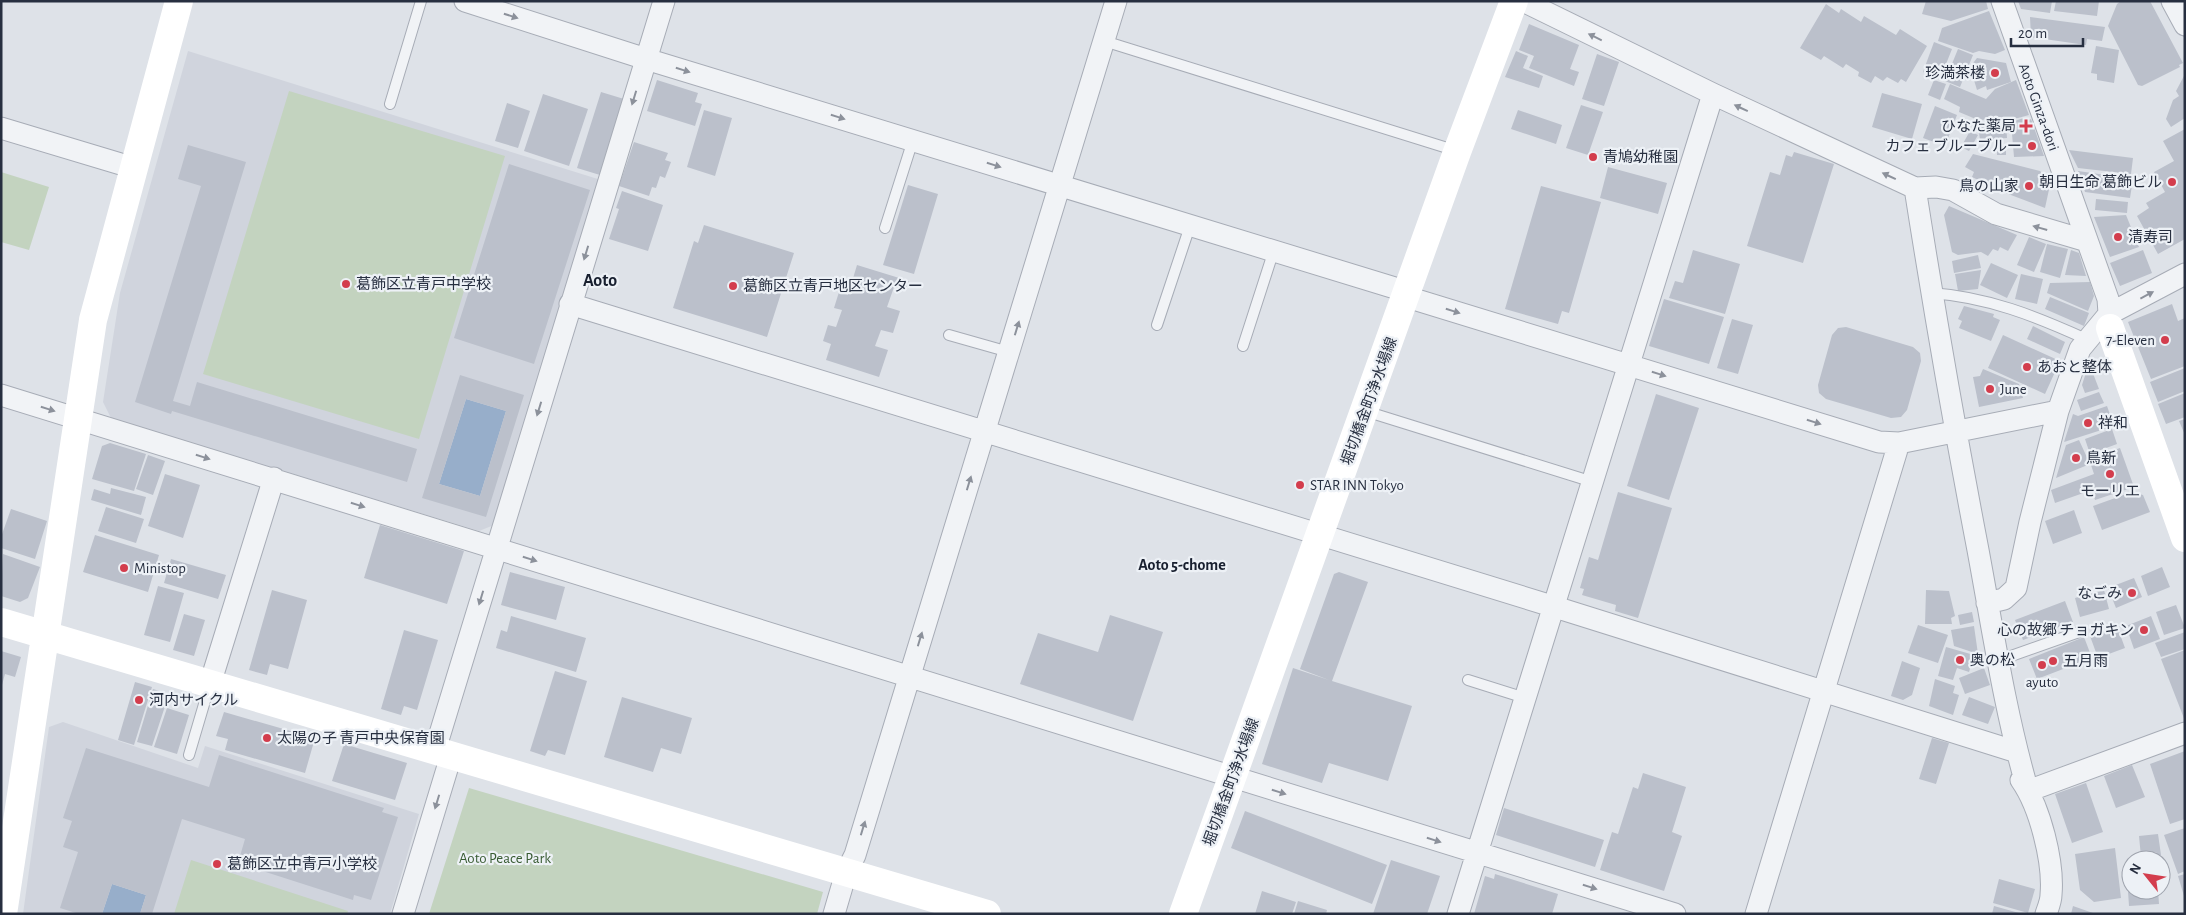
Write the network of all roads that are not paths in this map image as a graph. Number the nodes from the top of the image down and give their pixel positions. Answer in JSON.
{"nodes":[{"id":1,"x":179,"y":1,"type":"edge"},
{"id":2,"x":421,"y":1,"type":"edge"},
{"id":3,"x":465,"y":1,"type":"edge"},
{"id":4,"x":664,"y":1,"type":"edge"},
{"id":5,"x":1116,"y":1,"type":"edge"},
{"id":6,"x":1514,"y":1,"type":"edge"},
{"id":7,"x":1523,"y":1,"type":"edge"},
{"id":8,"x":2002,"y":1,"type":"edge"},
{"id":9,"x":2172,"y":1,"type":"edge"},
{"id":10,"x":2185,"y":25,"type":"edge"},
{"id":11,"x":1104,"y":41,"type":"junction"},
{"id":12,"x":646,"y":59,"type":"junction"},
{"id":13,"x":1713,"y":94,"type":"junction"},
{"id":14,"x":390,"y":104,"type":"dead end"},
{"id":15,"x":1,"y":128,"type":"edge"},
{"id":16,"x":914,"y":140,"type":"junction"},
{"id":17,"x":1458,"y":152,"type":"junction"},
{"id":18,"x":134,"y":168,"type":"junction"},
{"id":19,"x":1061,"y":186,"type":"junction"},
{"id":20,"x":1915,"y":188,"type":"junction"},
{"id":21,"x":1190,"y":226,"type":"junction"},
{"id":22,"x":885,"y":228,"type":"dead end"},
{"id":23,"x":2087,"y":241,"type":"junction"},
{"id":24,"x":1274,"y":250,"type":"junction"},
{"id":25,"x":2185,"y":274,"type":"edge"},
{"id":26,"x":1931,"y":293,"type":"junction"},
{"id":27,"x":1408,"y":294,"type":"junction"},
{"id":28,"x":570,"y":304,"type":"junction"},
{"id":29,"x":1157,"y":326,"type":"dead end"},
{"id":30,"x":2102,"y":327,"type":"junction"},
{"id":31,"x":948,"y":335,"type":"dead end"},
{"id":32,"x":1243,"y":346,"type":"dead end"},
{"id":33,"x":1010,"y":352,"type":"junction"},
{"id":34,"x":1629,"y":364,"type":"junction"},
{"id":35,"x":1,"y":395,"type":"edge"},
{"id":36,"x":1365,"y":411,"type":"junction"},
{"id":37,"x":2058,"y":411,"type":"junction"},
{"id":38,"x":79,"y":418,"type":"junction"},
{"id":39,"x":1956,"y":431,"type":"junction"},
{"id":40,"x":985,"y":432,"type":"junction"},
{"id":41,"x":1899,"y":443,"type":"junction"},
{"id":42,"x":274,"y":478,"type":"junction"},
{"id":43,"x":1593,"y":482,"type":"junction"},
{"id":44,"x":1320,"y":535,"type":"junction"},
{"id":45,"x":2185,"y":538,"type":"edge"},
{"id":46,"x":496,"y":548,"type":"junction"},
{"id":47,"x":1987,"y":603,"type":"junction"},
{"id":48,"x":1555,"y":607,"type":"junction"},
{"id":49,"x":1,"y":622,"type":"edge"},
{"id":50,"x":2079,"y":632,"type":"dead end"},
{"id":51,"x":46,"y":636,"type":"junction"},
{"id":52,"x":1996,"y":662,"type":"junction"},
{"id":53,"x":908,"y":677,"type":"junction"},
{"id":54,"x":1468,"y":680,"type":"dead end"},
{"id":55,"x":210,"y":684,"type":"junction"},
{"id":56,"x":1825,"y":691,"type":"junction"},
{"id":57,"x":1525,"y":698,"type":"junction"},
{"id":58,"x":2185,"y":733,"type":"edge"},
{"id":59,"x":1996,"y":745,"type":"junction"},
{"id":60,"x":2017,"y":752,"type":"junction"},
{"id":61,"x":443,"y":753,"type":"junction"},
{"id":62,"x":189,"y":755,"type":"dead end"},
{"id":63,"x":1233,"y":777,"type":"junction"},
{"id":64,"x":2028,"y":791,"type":"junction"},
{"id":65,"x":1477,"y":853,"type":"junction"},
{"id":66,"x":846,"y":873,"type":"junction"},
{"id":67,"x":3,"y":914,"type":"edge"},
{"id":68,"x":403,"y":914,"type":"edge"},
{"id":69,"x":834,"y":914,"type":"edge"},
{"id":70,"x":987,"y":914,"type":"edge"},
{"id":71,"x":1183,"y":914,"type":"edge"},
{"id":72,"x":1458,"y":914,"type":"edge"},
{"id":73,"x":1675,"y":914,"type":"edge"},
{"id":74,"x":1756,"y":914,"type":"edge"},
{"id":75,"x":2046,"y":914,"type":"edge"}],
"edges":[{"from":1,"to":18,"type":"street"},
{"from":2,"to":14,"type":"lane"},
{"from":3,"to":12,"type":"street","one_way":true},
{"from":4,"to":12,"type":"street"},
{"from":5,"to":11,"type":"street"},
{"from":6,"to":17,"type":"street","name":"堀切橋金町浄水場線"},
{"from":13,"to":7,"type":"street","one_way":true},
{"from":8,"to":23,"type":"street","name":"Aoto Ginza-dori"},
{"from":9,"to":10,"type":"street"},
{"from":11,"to":17,"type":"lane"},
{"from":11,"to":19,"type":"street"},
{"from":12,"to":16,"type":"street","one_way":true},
{"from":12,"to":28,"type":"street","one_way":true},
{"from":20,"to":13,"type":"street","one_way":true},
{"from":13,"to":34,"type":"street"},
{"from":15,"to":18,"type":"street"},
{"from":16,"to":19,"type":"street","one_way":true},
{"from":16,"to":22,"type":"lane"},
{"from":17,"to":27,"type":"street","name":"堀切橋金町浄水場線"},
{"from":18,"to":38,"type":"street"},
{"from":19,"to":21,"type":"street"},
{"from":33,"to":19,"type":"street","one_way":true},
{"from":23,"to":20,"type":"street","one_way":true},
{"from":20,"to":26,"type":"street"},
{"from":21,"to":24,"type":"street"},
{"from":21,"to":29,"type":"lane"},
{"from":23,"to":30,"type":"street","name":"Aoto Ginza-dori"},
{"from":24,"to":27,"type":"street"},
{"from":24,"to":32,"type":"lane"},
{"from":30,"to":25,"type":"street","one_way":true},
{"from":26,"to":30,"type":"lane"},
{"from":26,"to":39,"type":"street"},
{"from":27,"to":34,"type":"street","one_way":true},
{"from":27,"to":36,"type":"street","name":"堀切橋金町浄水場線"},
{"from":28,"to":40,"type":"street"},
{"from":28,"to":46,"type":"street","one_way":true},
{"from":30,"to":37,"type":"street"},
{"from":30,"to":45,"type":"street"},
{"from":31,"to":33,"type":"lane"},
{"from":33,"to":40,"type":"street"},
{"from":34,"to":41,"type":"street","one_way":true},
{"from":34,"to":43,"type":"street"},
{"from":35,"to":38,"type":"street","one_way":true},
{"from":36,"to":43,"type":"lane"},
{"from":36,"to":44,"type":"street","name":"堀切橋金町浄水場線"},
{"from":37,"to":39,"type":"street"},
{"from":37,"to":47,"type":"street"},
{"from":38,"to":42,"type":"street","one_way":true},
{"from":38,"to":51,"type":"street"},
{"from":39,"to":41,"type":"street"},
{"from":39,"to":47,"type":"street"},
{"from":40,"to":44,"type":"street"},
{"from":53,"to":40,"type":"street","one_way":true},
{"from":41,"to":56,"type":"street"},
{"from":42,"to":46,"type":"street","one_way":true},
{"from":42,"to":55,"type":"street"},
{"from":43,"to":48,"type":"street"},
{"from":44,"to":48,"type":"street"},
{"from":44,"to":63,"type":"street","name":"堀切橋金町浄水場線"},
{"from":46,"to":53,"type":"street","one_way":true},
{"from":46,"to":61,"type":"street","one_way":true},
{"from":47,"to":52,"type":"street"},
{"from":48,"to":56,"type":"street"},
{"from":48,"to":57,"type":"street"},
{"from":49,"to":51,"type":"street"},
{"from":50,"to":52,"type":"lane"},
{"from":51,"to":55,"type":"street"},
{"from":51,"to":67,"type":"street"},
{"from":52,"to":60,"type":"street"},
{"from":53,"to":63,"type":"street"},
{"from":66,"to":53,"type":"street","one_way":true},
{"from":54,"to":57,"type":"lane"},
{"from":55,"to":61,"type":"street"},
{"from":55,"to":62,"type":"lane"},
{"from":56,"to":59,"type":"street"},
{"from":56,"to":74,"type":"street"},
{"from":57,"to":65,"type":"street"},
{"from":58,"to":64,"type":"street"},
{"from":59,"to":60,"type":"street"},
{"from":59,"to":64,"type":"street"},
{"from":60,"to":64,"type":"street"},
{"from":61,"to":66,"type":"street"},
{"from":61,"to":68,"type":"street","one_way":true},
{"from":63,"to":65,"type":"street","one_way":true},
{"from":63,"to":71,"type":"street","name":"堀切橋金町浄水場線"},
{"from":64,"to":75,"type":"street"},
{"from":65,"to":72,"type":"street"},
{"from":65,"to":73,"type":"street","one_way":true},
{"from":66,"to":69,"type":"street"},
{"from":66,"to":70,"type":"street"}]}
